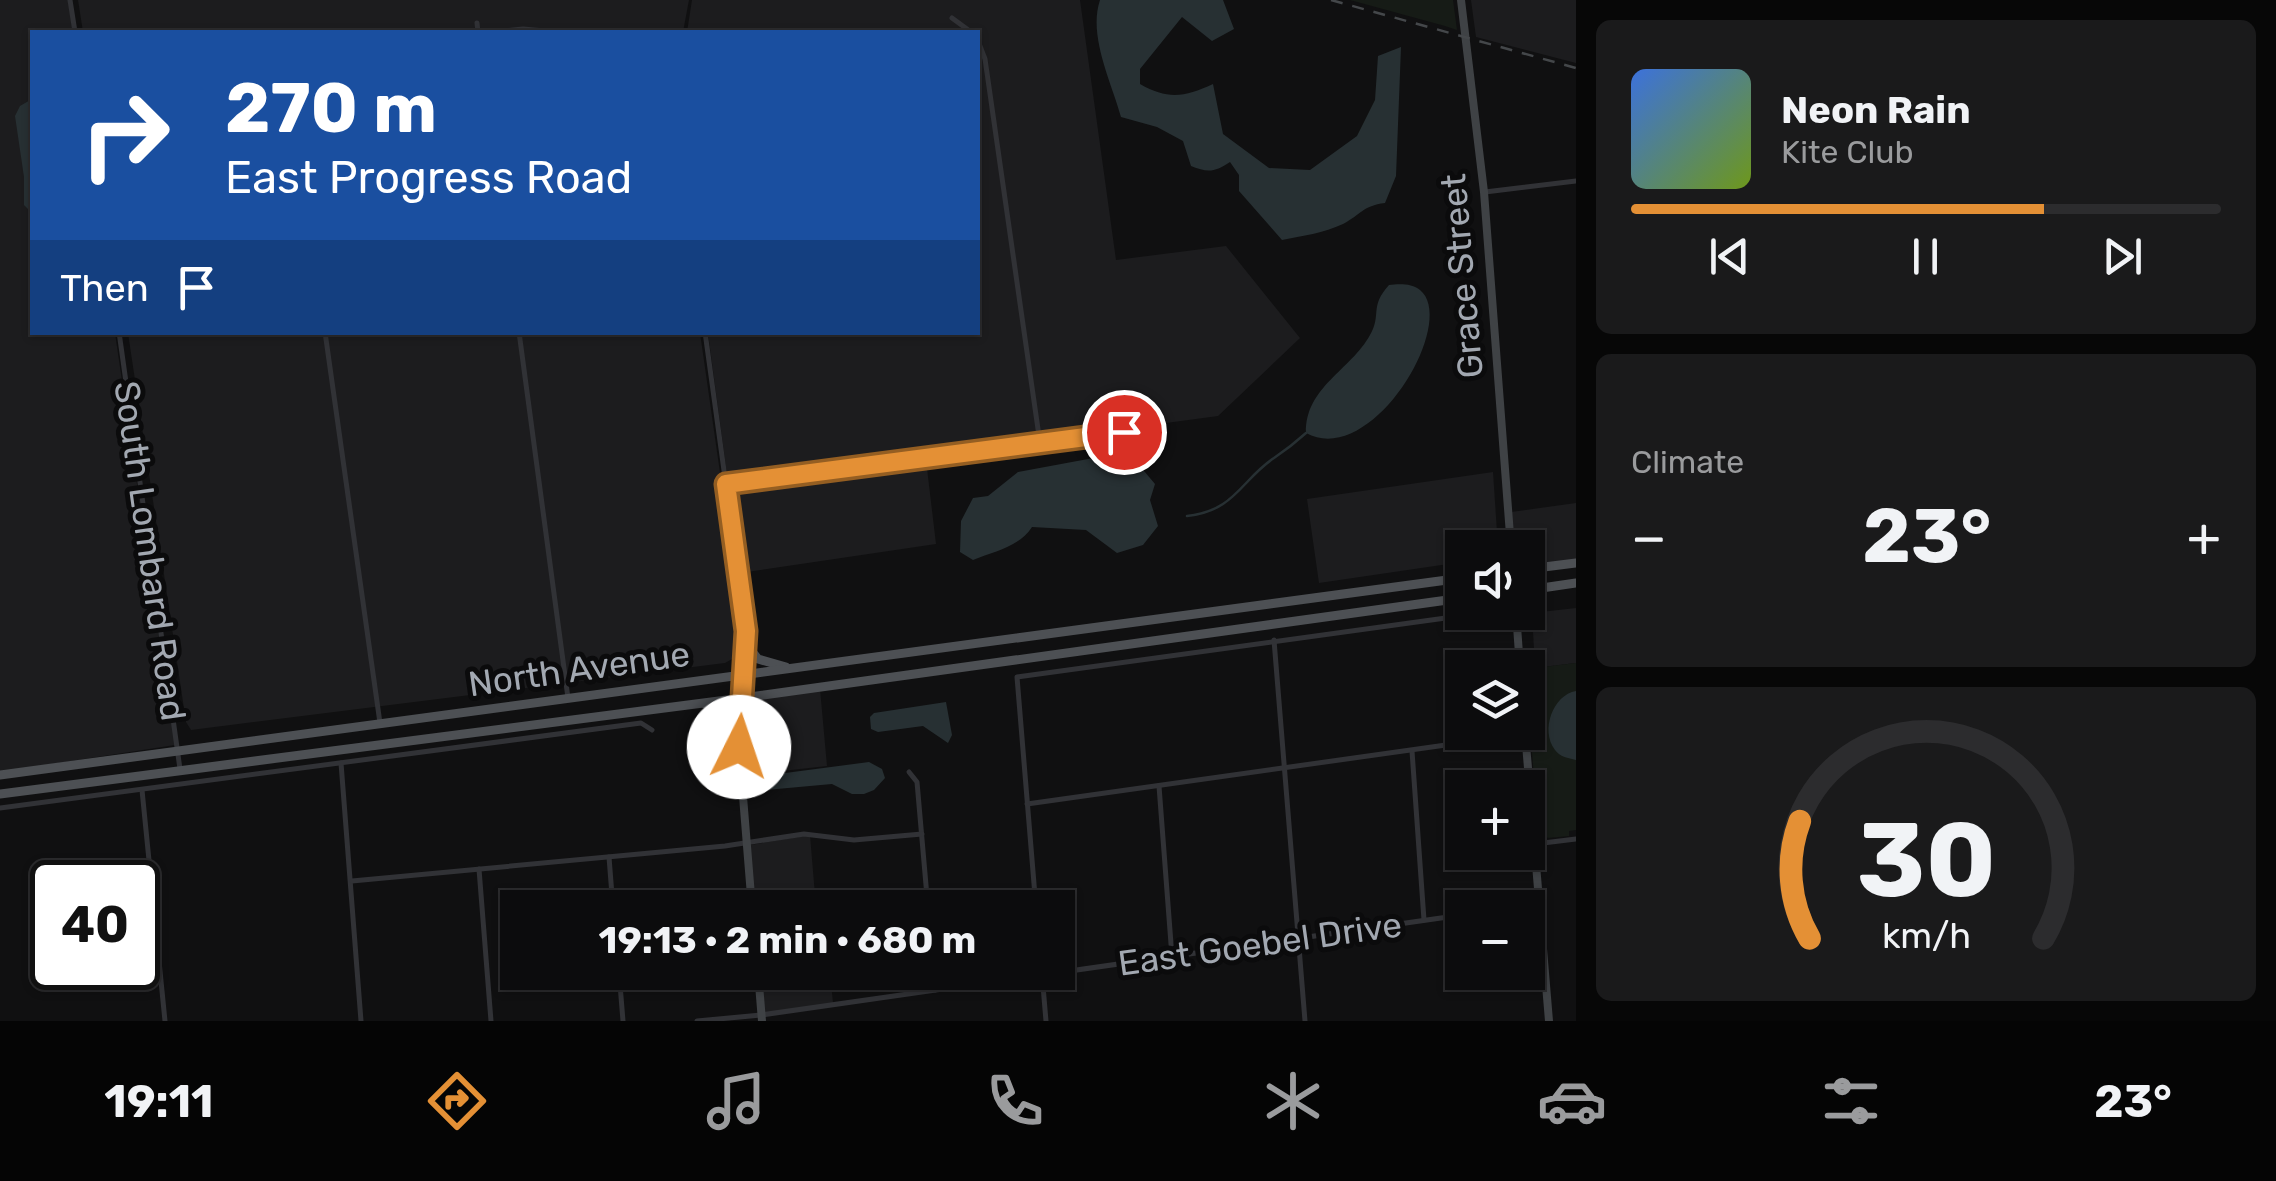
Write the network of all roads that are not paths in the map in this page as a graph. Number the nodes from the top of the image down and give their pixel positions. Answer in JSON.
{"nodes":[{"id":1,"x":70,"y":0,"type":"edge"},
{"id":2,"x":1461,"y":0,"type":"edge"},
{"id":3,"x":952,"y":18,"type":"dead end"},
{"id":4,"x":477,"y":23,"type":"dead end"},
{"id":5,"x":75,"y":30,"type":"edge"},
{"id":6,"x":478,"y":30,"type":"edge"},
{"id":7,"x":968,"y":30,"type":"edge"},
{"id":8,"x":980,"y":46,"type":"edge"},
{"id":9,"x":1576,"y":181,"type":"edge"},
{"id":10,"x":1484,"y":192,"type":"junction"},
{"id":11,"x":120,"y":335,"type":"edge"},
{"id":12,"x":324,"y":335,"type":"edge"},
{"id":13,"x":519,"y":335,"type":"edge"},
{"id":14,"x":706,"y":335,"type":"edge"},
{"id":15,"x":1124,"y":432,"type":"dead end"},
{"id":16,"x":1040,"y":443,"type":"junction"},
{"id":17,"x":726,"y":484,"type":"junction"},
{"id":18,"x":1510,"y":530,"type":"edge"},
{"id":19,"x":1576,"y":563,"type":"edge"},
{"id":20,"x":1545,"y":567,"type":"edge"},
{"id":21,"x":1445,"y":580,"type":"edge"},
{"id":22,"x":1576,"y":583,"type":"edge"},
{"id":23,"x":1545,"y":588,"type":"edge"},
{"id":24,"x":1445,"y":600,"type":"edge"},
{"id":25,"x":1445,"y":618,"type":"edge"},
{"id":26,"x":1274,"y":640,"type":"junction"},
{"id":27,"x":746,"y":644,"type":"junction"},
{"id":28,"x":794,"y":668,"type":"junction"},
{"id":29,"x":744,"y":674,"type":"junction"},
{"id":30,"x":568,"y":698,"type":"junction"},
{"id":31,"x":742,"y":698,"type":"junction"},
{"id":32,"x":702,"y":703,"type":"junction"},
{"id":33,"x":380,"y":723,"type":"junction"},
{"id":34,"x":652,"y":730,"type":"dead end"},
{"id":35,"x":740,"y":737,"type":"junction"},
{"id":36,"x":1445,"y":746,"type":"edge"},
{"id":37,"x":178,"y":749,"type":"junction"},
{"id":38,"x":1412,"y":751,"type":"junction"},
{"id":39,"x":341,"y":762,"type":"junction"},
{"id":40,"x":1284,"y":768,"type":"junction"},
{"id":41,"x":180,"y":769,"type":"junction"},
{"id":42,"x":909,"y":772,"type":"dead end"},
{"id":43,"x":0,"y":775,"type":"edge"},
{"id":44,"x":1158,"y":786,"type":"junction"},
{"id":45,"x":142,"y":790,"type":"junction"},
{"id":46,"x":0,"y":794,"type":"edge"},
{"id":47,"x":1027,"y":804,"type":"junction"},
{"id":48,"x":0,"y":808,"type":"edge"},
{"id":49,"x":922,"y":834,"type":"junction"},
{"id":50,"x":1576,"y":838,"type":"edge"},
{"id":51,"x":1545,"y":843,"type":"edge"},
{"id":52,"x":747,"y":844,"type":"junction"},
{"id":53,"x":609,"y":857,"type":"junction"},
{"id":54,"x":479,"y":869,"type":"junction"},
{"id":55,"x":352,"y":881,"type":"junction"},
{"id":56,"x":612,"y":890,"type":"edge"},
{"id":57,"x":751,"y":890,"type":"edge"},
{"id":58,"x":927,"y":890,"type":"edge"},
{"id":59,"x":1034,"y":890,"type":"edge"},
{"id":60,"x":1445,"y":917,"type":"edge"},
{"id":61,"x":1424,"y":920,"type":"junction"},
{"id":62,"x":1298,"y":939,"type":"junction"},
{"id":63,"x":1172,"y":957,"type":"junction"},
{"id":64,"x":1075,"y":970,"type":"edge"},
{"id":65,"x":1545,"y":974,"type":"edge"},
{"id":66,"x":619,"y":990,"type":"edge"},
{"id":67,"x":760,"y":990,"type":"edge"},
{"id":68,"x":935,"y":990,"type":"edge"},
{"id":69,"x":1043,"y":990,"type":"edge"},
{"id":70,"x":762,"y":1018,"type":"edge"},
{"id":71,"x":164,"y":1021,"type":"edge"},
{"id":72,"x":361,"y":1021,"type":"edge"},
{"id":73,"x":491,"y":1021,"type":"edge"},
{"id":74,"x":622,"y":1021,"type":"edge"},
{"id":75,"x":696,"y":1021,"type":"edge"},
{"id":76,"x":1046,"y":1021,"type":"edge"},
{"id":77,"x":1305,"y":1021,"type":"edge"},
{"id":78,"x":1549,"y":1021,"type":"edge"}],
"edges":[{"from":1,"to":5,"type":"street"},
{"from":2,"to":10,"type":"street","name":"Grace Street"},
{"from":3,"to":7,"type":"street"},
{"from":4,"to":6,"type":"street"},
{"from":8,"to":16,"type":"street"},
{"from":9,"to":10,"type":"street"},
{"from":10,"to":18,"type":"street","name":"Grace Street"},
{"from":11,"to":37,"type":"street","name":"South Lombard Road"},
{"from":12,"to":33,"type":"street"},
{"from":13,"to":30,"type":"street"},
{"from":14,"to":17,"type":"street"},
{"from":15,"to":16,"type":"street"},
{"from":16,"to":17,"type":"street"},
{"from":17,"to":27,"type":"street"},
{"from":19,"to":20,"type":"main road"},
{"from":21,"to":28,"type":"main road","name":"North Avenue"},
{"from":22,"to":23,"type":"main road"},
{"from":24,"to":31,"type":"main road","name":"North Avenue"},
{"from":25,"to":26,"type":"street"},
{"from":26,"to":40,"type":"street"},
{"from":26,"to":47,"type":"street"},
{"from":27,"to":28,"type":"main road"},
{"from":27,"to":29,"type":"street"},
{"from":28,"to":29,"type":"main road","name":"North Avenue"},
{"from":29,"to":30,"type":"main road","name":"North Avenue"},
{"from":29,"to":31,"type":"street"},
{"from":30,"to":33,"type":"main road","name":"North Avenue"},
{"from":31,"to":32,"type":"main road","name":"North Avenue"},
{"from":31,"to":35,"type":"street"},
{"from":32,"to":35,"type":"main road"},
{"from":32,"to":41,"type":"main road","name":"North Avenue"},
{"from":33,"to":37,"type":"main road","name":"North Avenue"},
{"from":34,"to":39,"type":"street","name":"North Avenue"},
{"from":35,"to":52,"type":"street"},
{"from":36,"to":38,"type":"street"},
{"from":37,"to":41,"type":"street","name":"South Lombard Road"},
{"from":37,"to":43,"type":"main road","name":"North Avenue"},
{"from":38,"to":40,"type":"street"},
{"from":38,"to":61,"type":"street"},
{"from":39,"to":45,"type":"street","name":"North Avenue"},
{"from":39,"to":55,"type":"street"},
{"from":40,"to":44,"type":"street"},
{"from":40,"to":62,"type":"street"},
{"from":41,"to":46,"type":"main road","name":"North Avenue"},
{"from":42,"to":49,"type":"street"},
{"from":44,"to":47,"type":"street"},
{"from":44,"to":63,"type":"street"},
{"from":45,"to":48,"type":"street","name":"North Avenue"},
{"from":45,"to":71,"type":"street"},
{"from":47,"to":59,"type":"street"},
{"from":49,"to":52,"type":"street"},
{"from":49,"to":58,"type":"street"},
{"from":50,"to":51,"type":"street"},
{"from":52,"to":53,"type":"street"},
{"from":52,"to":57,"type":"street"},
{"from":53,"to":54,"type":"street"},
{"from":53,"to":56,"type":"street"},
{"from":54,"to":55,"type":"street"},
{"from":54,"to":73,"type":"street"},
{"from":55,"to":72,"type":"street"},
{"from":60,"to":61,"type":"street","name":"East Goebel Drive"},
{"from":61,"to":62,"type":"street","name":"East Goebel Drive"},
{"from":62,"to":63,"type":"street","name":"East Goebel Drive"},
{"from":62,"to":77,"type":"street"},
{"from":63,"to":64,"type":"street","name":"East Goebel Drive"},
{"from":65,"to":78,"type":"street"},
{"from":66,"to":74,"type":"street"},
{"from":67,"to":70,"type":"street"},
{"from":68,"to":70,"type":"street","name":"East Goebel Drive"},
{"from":69,"to":76,"type":"street"},
{"from":70,"to":75,"type":"street","name":"East Goebel Drive"}]}
